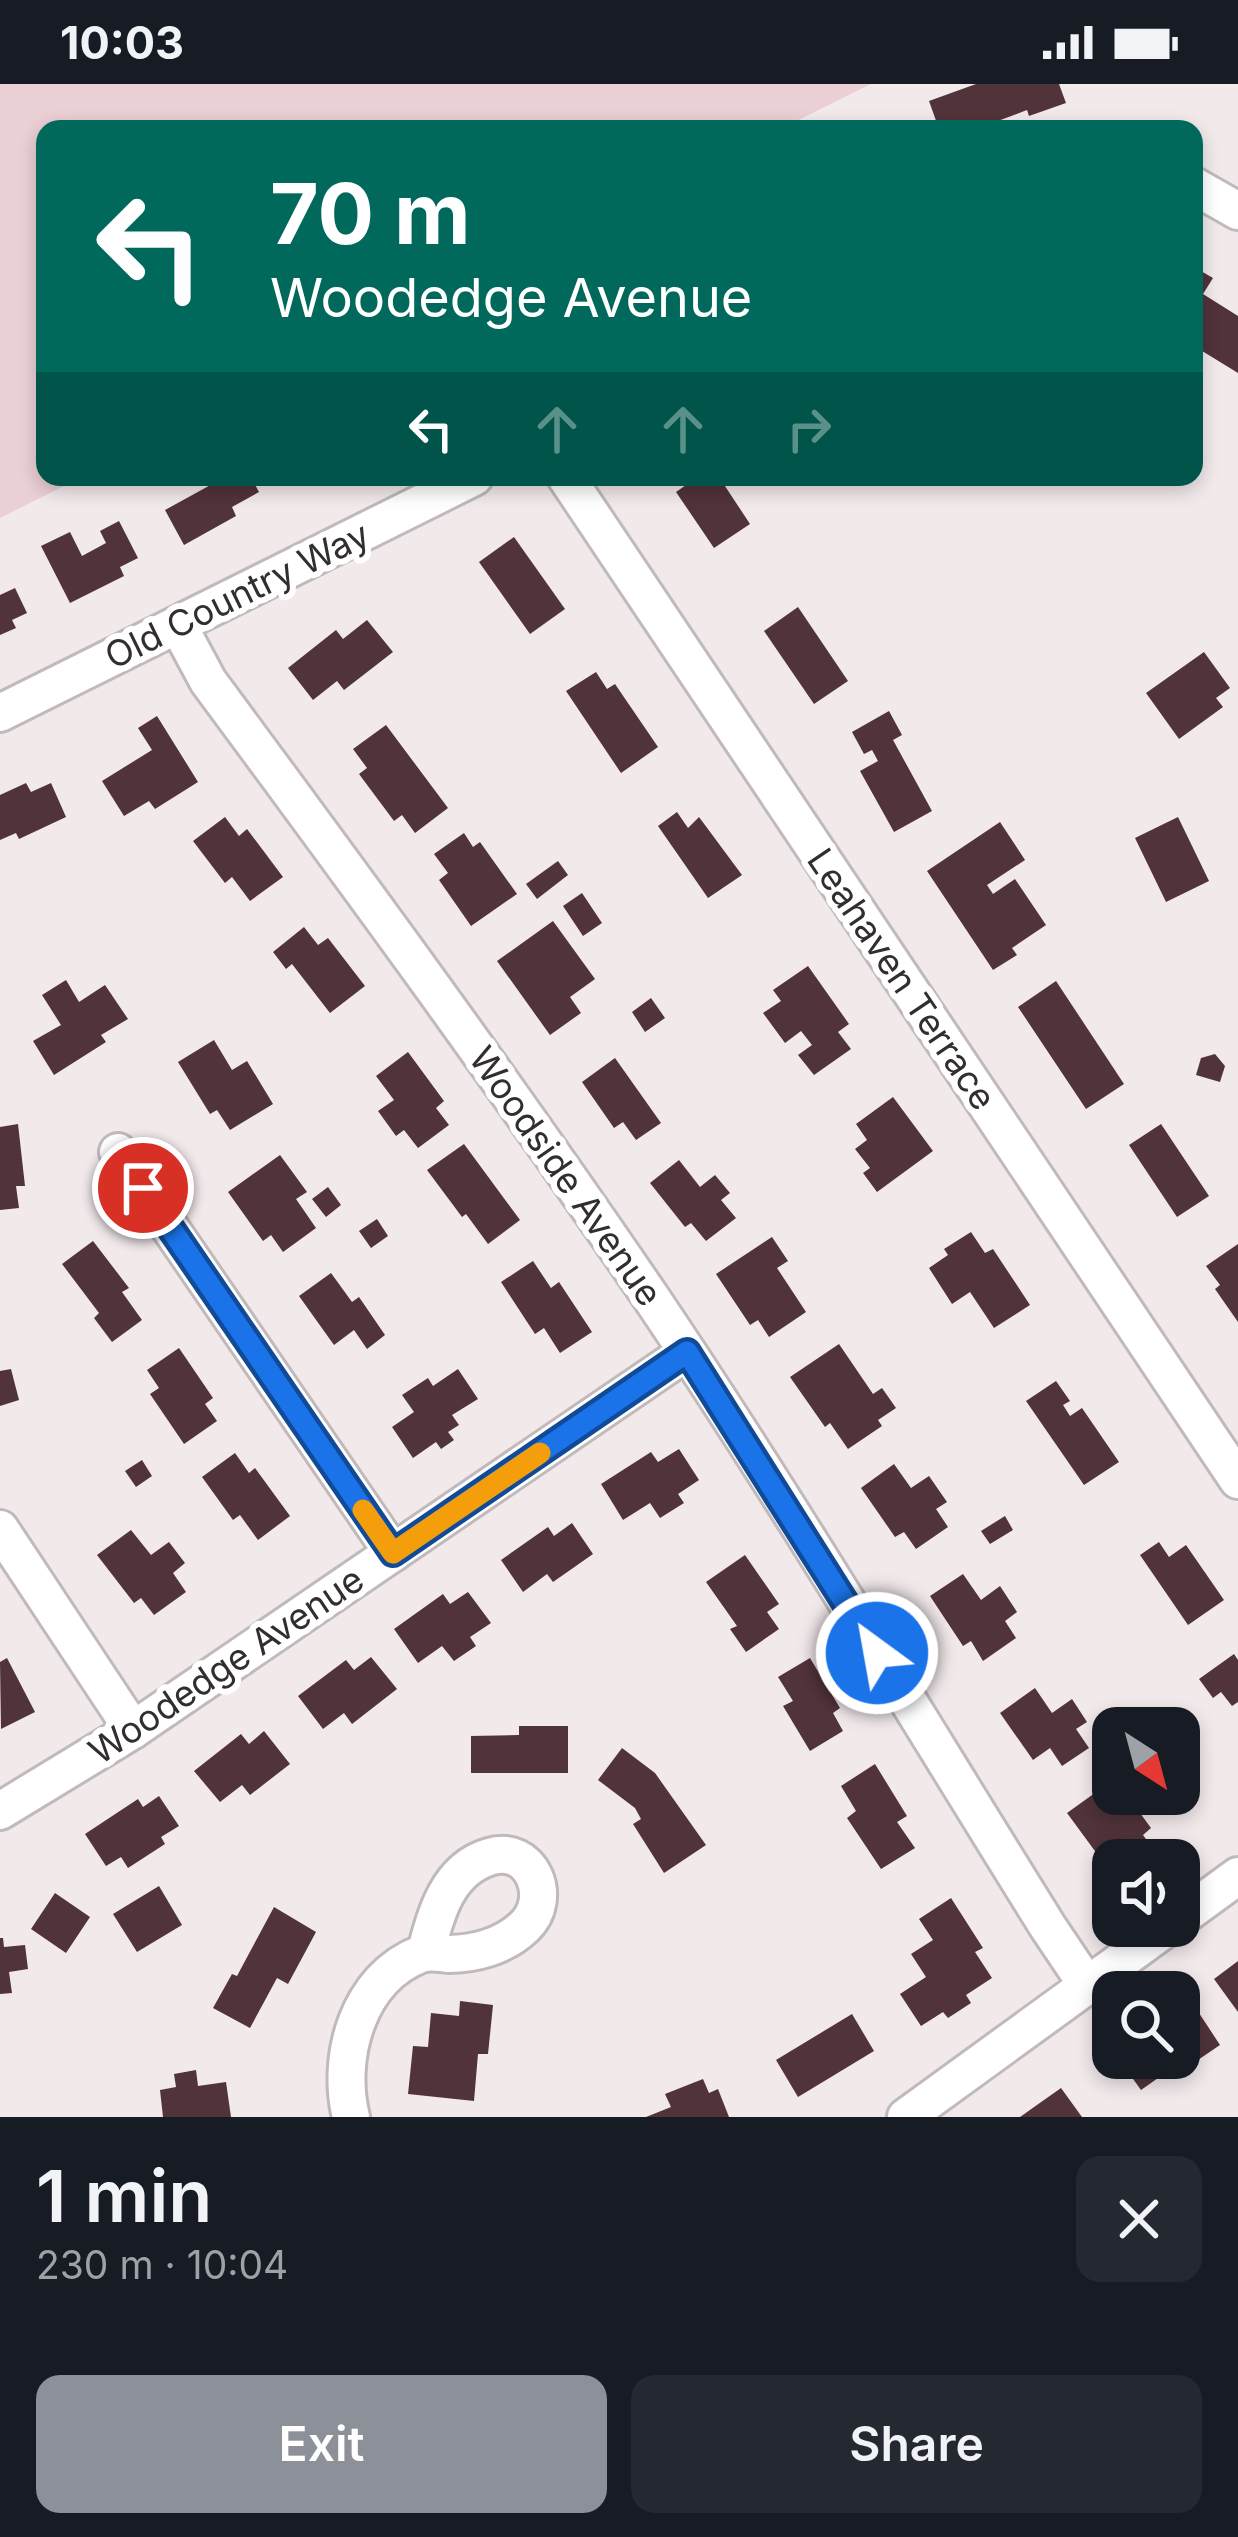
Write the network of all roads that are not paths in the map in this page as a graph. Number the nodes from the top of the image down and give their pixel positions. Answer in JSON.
{"nodes":[{"id":1,"x":1203,"y":191,"type":"edge"},
{"id":2,"x":1238,"y":211,"type":"edge"},
{"id":3,"x":456,"y":486,"type":"edge"},
{"id":4,"x":572,"y":486,"type":"edge"},
{"id":5,"x":178,"y":625,"type":"junction"},
{"id":6,"x":0,"y":713,"type":"edge"},
{"id":7,"x":118,"y":1152,"type":"dead end"},
{"id":8,"x":687,"y":1352,"type":"junction"},
{"id":9,"x":1238,"y":1480,"type":"edge"},
{"id":10,"x":0,"y":1529,"type":"edge"},
{"id":11,"x":393,"y":1553,"type":"junction"},
{"id":12,"x":133,"y":1730,"type":"junction"},
{"id":13,"x":0,"y":1811,"type":"edge"},
{"id":14,"x":1238,"y":1876,"type":"edge"},
{"id":15,"x":1200,"y":1904,"type":"edge"},
{"id":16,"x":1140,"y":1947,"type":"edge"},
{"id":17,"x":426,"y":1951,"type":"dead end"},
{"id":18,"x":1087,"y":1985,"type":"junction"},
{"id":19,"x":351,"y":2117,"type":"edge"},
{"id":20,"x":906,"y":2117,"type":"edge"}],
"edges":[{"from":1,"to":2,"type":"street"},
{"from":3,"to":5,"type":"street","name":"Old Country Way"},
{"from":4,"to":9,"type":"street","name":"Leahaven Terrace"},
{"from":5,"to":6,"type":"street","name":"Old Country Way"},
{"from":5,"to":8,"type":"street","name":"Woodside Avenue"},
{"from":7,"to":11,"type":"street"},
{"from":8,"to":11,"type":"street","name":"Woodedge Avenue"},
{"from":8,"to":18,"type":"street","name":"Woodside Avenue"},
{"from":10,"to":12,"type":"street"},
{"from":11,"to":12,"type":"street","name":"Woodedge Avenue"},
{"from":12,"to":13,"type":"street","name":"Woodedge Avenue"},
{"from":14,"to":15,"type":"street"},
{"from":16,"to":18,"type":"street"},
{"from":17,"to":19,"type":"street"},
{"from":18,"to":20,"type":"street"}]}
